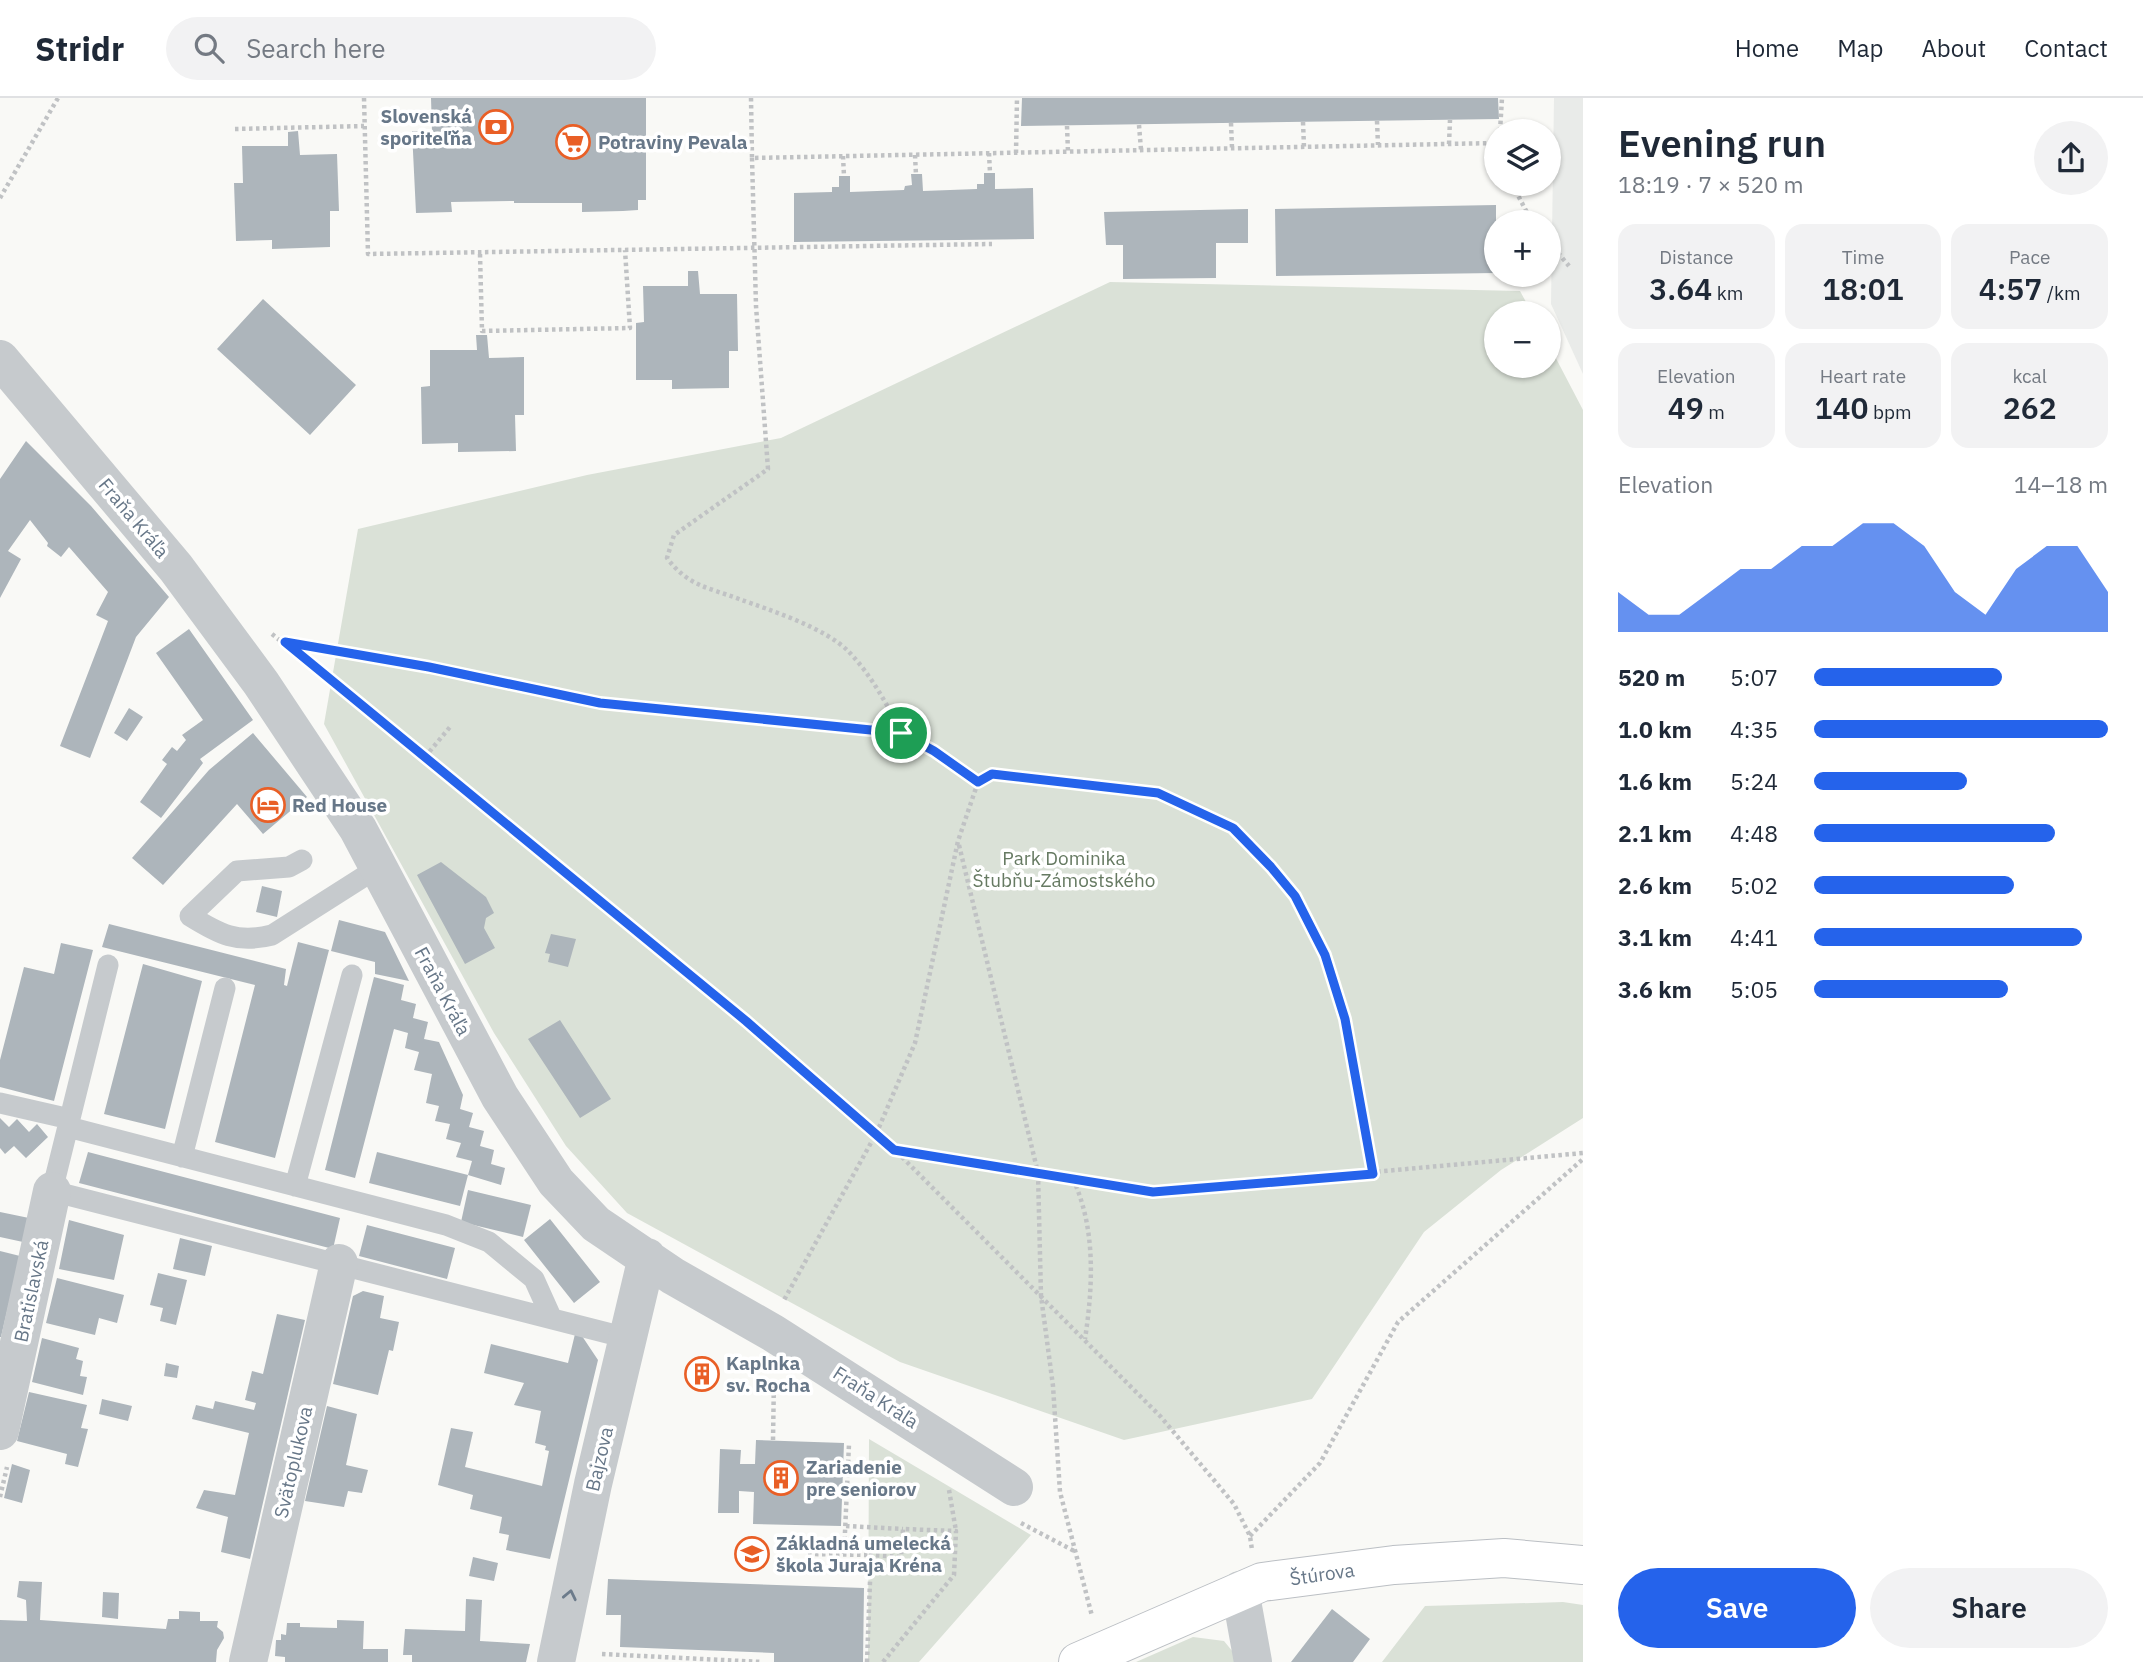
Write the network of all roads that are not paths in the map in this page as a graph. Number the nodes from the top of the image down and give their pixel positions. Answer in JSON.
{"nodes":[{"id":1,"x":0,"y":359,"type":"edge"},
{"id":2,"x":302,"y":860,"type":"dead end"},
{"id":3,"x":379,"y":867,"type":"junction"},
{"id":4,"x":108,"y":965,"type":"dead end"},
{"id":5,"x":352,"y":975,"type":"dead end"},
{"id":6,"x":225,"y":988,"type":"dead end"},
{"id":7,"x":0,"y":1103,"type":"edge"},
{"id":8,"x":69,"y":1124,"type":"junction"},
{"id":9,"x":182,"y":1157,"type":"junction"},
{"id":10,"x":295,"y":1186,"type":"junction"},
{"id":11,"x":52,"y":1191,"type":"junction"},
{"id":12,"x":647,"y":1257,"type":"junction"},
{"id":13,"x":339,"y":1263,"type":"junction"},
{"id":14,"x":552,"y":1319,"type":"junction"},
{"id":15,"x":627,"y":1338,"type":"junction"},
{"id":16,"x":0,"y":1431,"type":"edge"},
{"id":17,"x":1014,"y":1503,"type":"road end"},
{"id":18,"x":1583,"y":1565,"type":"edge"},
{"id":19,"x":1240,"y":1590,"type":"junction"},
{"id":20,"x":248,"y":1662,"type":"edge"},
{"id":21,"x":556,"y":1662,"type":"edge"},
{"id":22,"x":1078,"y":1662,"type":"edge"},
{"id":23,"x":1254,"y":1662,"type":"edge"}],
"edges":[{"from":1,"to":3,"type":"street","name":"Fraňa Kráľa"},
{"from":2,"to":3,"type":"lane"},
{"from":3,"to":12,"type":"street","name":"Fraňa Kráľa"},
{"from":4,"to":8,"type":"lane"},
{"from":5,"to":10,"type":"lane"},
{"from":6,"to":9,"type":"lane"},
{"from":7,"to":8,"type":"lane"},
{"from":8,"to":9,"type":"lane"},
{"from":8,"to":11,"type":"lane"},
{"from":9,"to":10,"type":"lane"},
{"from":10,"to":14,"type":"lane"},
{"from":11,"to":13,"type":"lane"},
{"from":11,"to":16,"type":"street","name":"Bratislavská"},
{"from":12,"to":15,"type":"street","name":"Bajzova"},
{"from":12,"to":17,"type":"street","name":"Fraňa Kráľa"},
{"from":13,"to":14,"type":"lane"},
{"from":13,"to":20,"type":"street","name":"Svätoplukova"},
{"from":14,"to":15,"type":"lane"},
{"from":21,"to":15,"type":"street","name":"Bajzova","one_way":true},
{"from":18,"to":19,"type":"main road","name":"Štúrova"},
{"from":19,"to":22,"type":"main road","name":"Štúrova"},
{"from":19,"to":23,"type":"street"}]}
